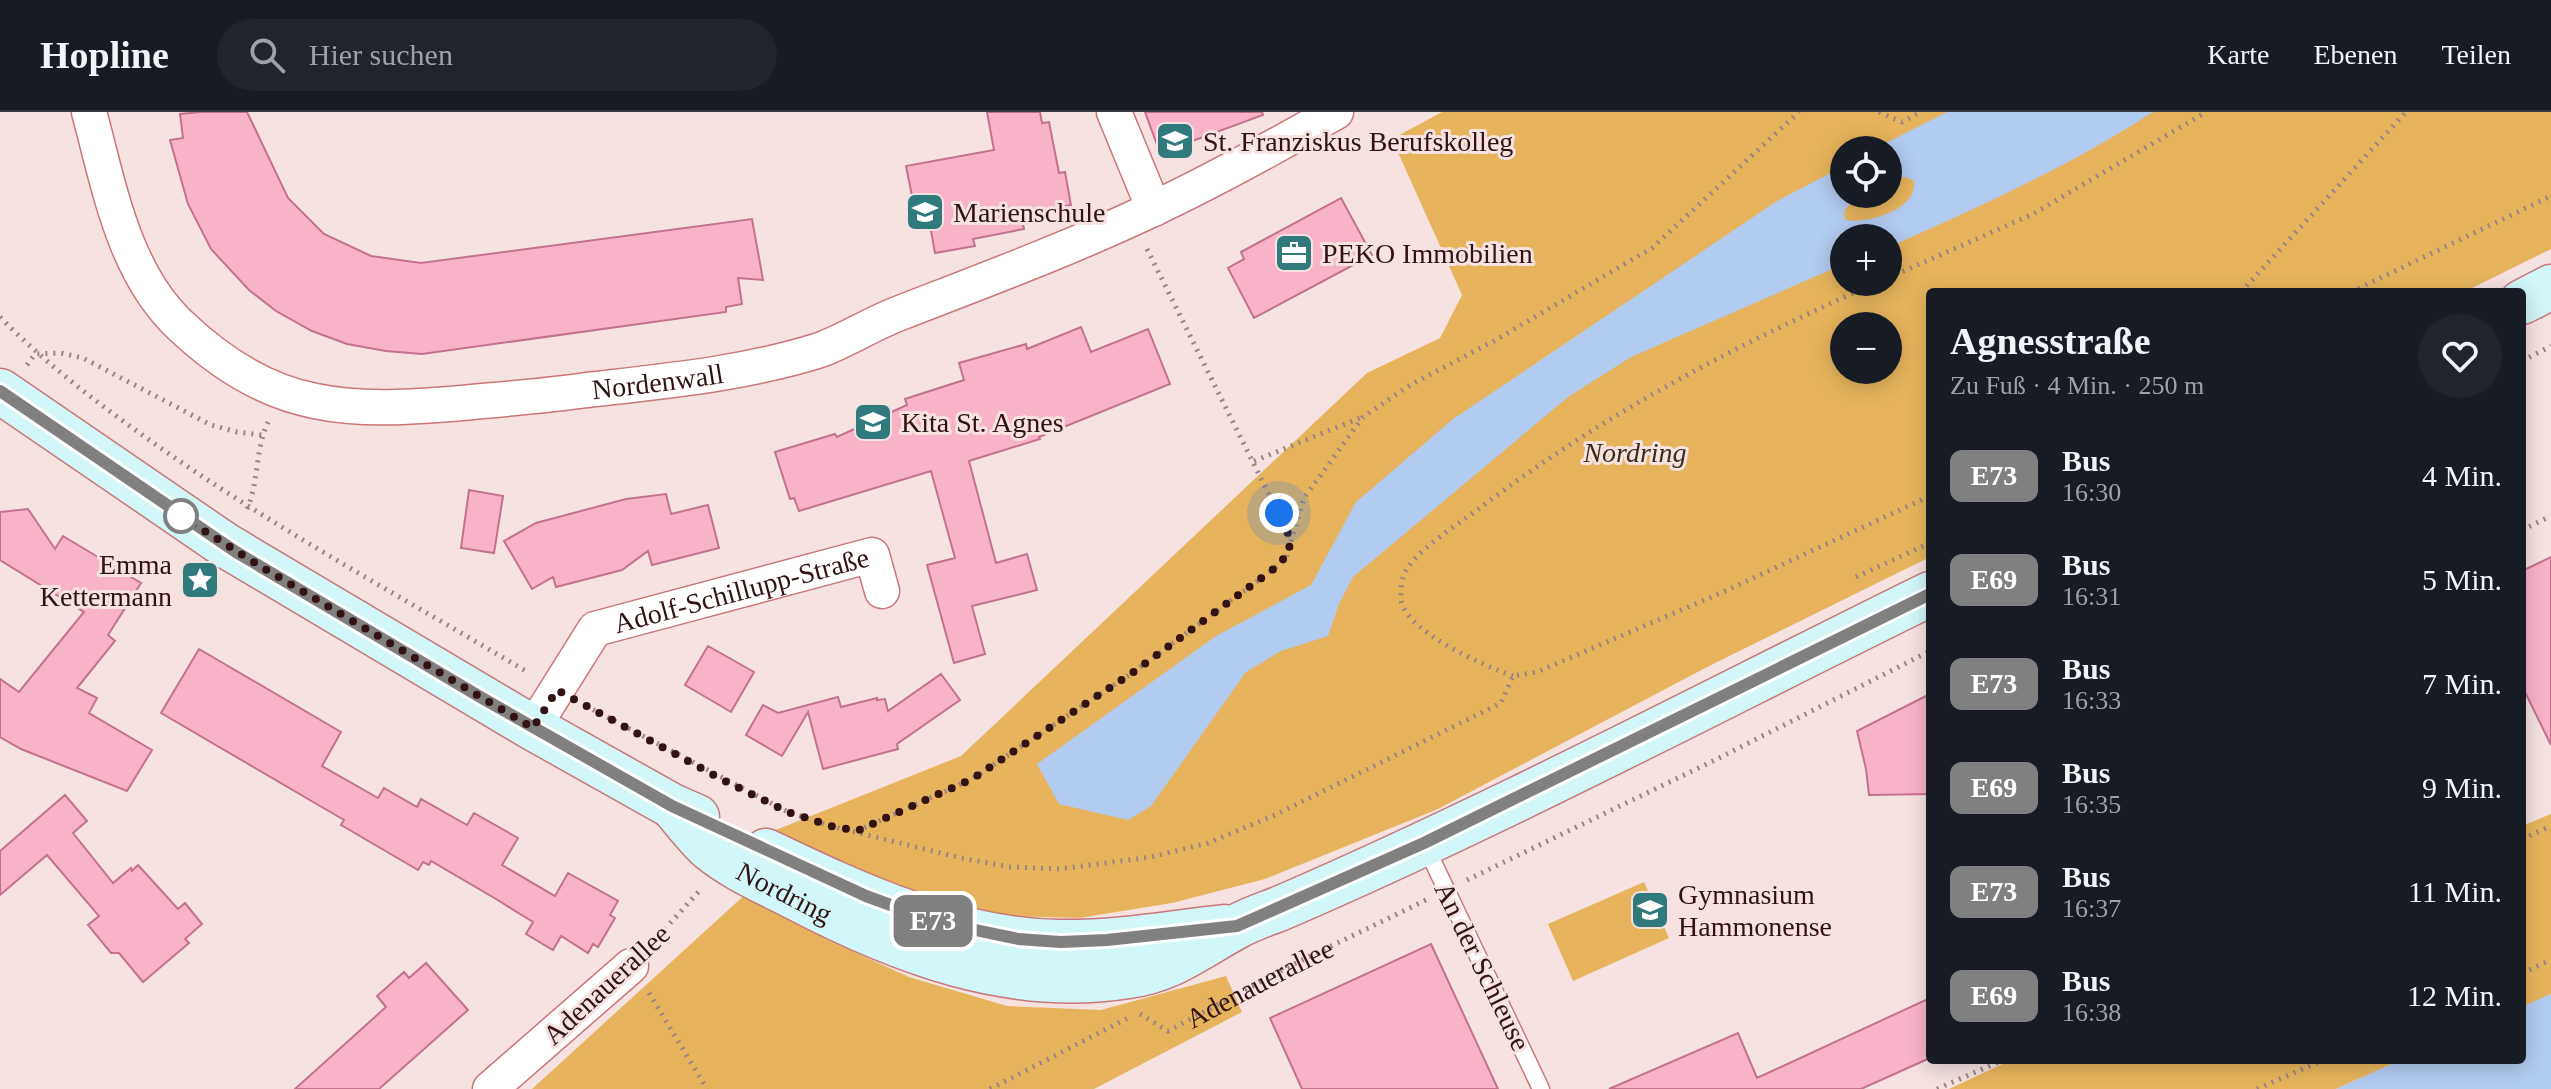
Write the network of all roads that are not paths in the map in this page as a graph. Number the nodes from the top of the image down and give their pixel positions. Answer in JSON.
{"nodes":[{"id":1,"x":89,"y":112,"type":"edge"},
{"id":2,"x":1114,"y":112,"type":"edge"},
{"id":3,"x":1336,"y":112,"type":"edge"},
{"id":4,"x":1143,"y":214,"type":"junction"},
{"id":5,"x":2551,"y":287,"type":"edge"},
{"id":6,"x":2526,"y":300,"type":"edge"},
{"id":7,"x":2,"y":393,"type":"edge"},
{"id":8,"x":882,"y":591,"type":"dead end"},
{"id":9,"x":1926,"y":596,"type":"edge"},
{"id":10,"x":533,"y":728,"type":"junction"},
{"id":11,"x":672,"y":806,"type":"junction"},
{"id":12,"x":1424,"y":843,"type":"junction"},
{"id":13,"x":822,"y":877,"type":"joint"},
{"id":14,"x":1237,"y":926,"type":"junction"},
{"id":15,"x":914,"y":952,"type":"joint"},
{"id":16,"x":631,"y":966,"type":"road end"},
{"id":17,"x":490,"y":1089,"type":"edge"},
{"id":18,"x":1541,"y":1089,"type":"edge"}],
"edges":[{"from":1,"to":4,"type":"street","name":"Nordenwall"},
{"from":2,"to":4,"type":"street"},
{"from":3,"to":4,"type":"street","name":"Nordenwall"},
{"from":5,"to":6,"type":"main road"},
{"from":7,"to":10,"type":"main road","name":"Nordring"},
{"from":8,"to":10,"type":"street","name":"Adolf-Schillupp-Straße"},
{"from":9,"to":12,"type":"main road","name":"Adenauerallee"},
{"from":10,"to":11,"type":"main road","name":"Nordring"},
{"from":11,"to":13,"type":"main road","name":"Nordring"},
{"from":11,"to":15,"type":"main road","name":"Nordring"},
{"from":12,"to":14,"type":"main road","name":"Adenauerallee"},
{"from":12,"to":18,"type":"lane","name":"An der Schleuse"},
{"from":13,"to":14,"type":"main road","name":"Adenauerallee"},
{"from":14,"to":15,"type":"main road","name":"Adenauerallee"},
{"from":16,"to":17,"type":"street","name":"Adenauerallee"}]}
